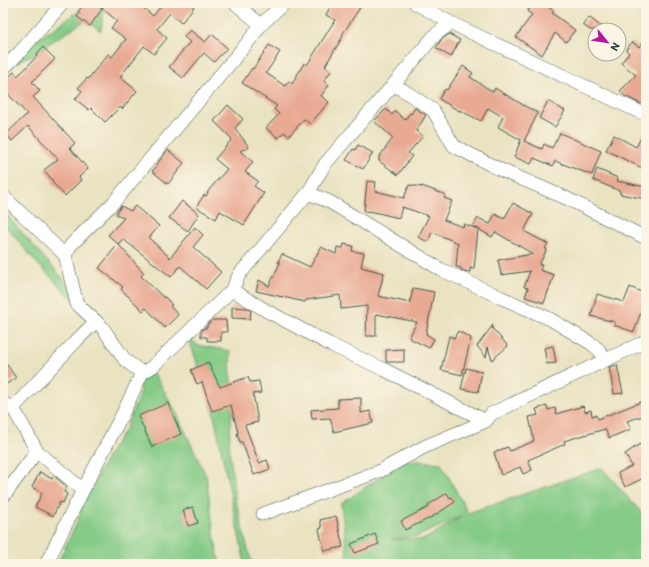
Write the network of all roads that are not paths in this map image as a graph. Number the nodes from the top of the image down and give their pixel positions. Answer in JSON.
{"nodes":[{"id":1,"x":63,"y":3,"type":"edge"},
{"id":2,"x":235,"y":3,"type":"edge"},
{"id":3,"x":284,"y":3,"type":"edge"},
{"id":4,"x":415,"y":3,"type":"edge"},
{"id":5,"x":451,"y":23,"type":"junction"},
{"id":6,"x":261,"y":25,"type":"junction"},
{"id":7,"x":3,"y":69,"type":"edge"},
{"id":8,"x":393,"y":85,"type":"junction"},
{"id":9,"x":646,"y":115,"type":"edge"},
{"id":10,"x":308,"y":193,"type":"junction"},
{"id":11,"x":3,"y":196,"type":"edge"},
{"id":12,"x":646,"y":238,"type":"edge"},
{"id":13,"x":65,"y":255,"type":"junction"},
{"id":14,"x":232,"y":290,"type":"junction"},
{"id":15,"x":96,"y":321,"type":"junction"},
{"id":16,"x":646,"y":341,"type":"edge"},
{"id":17,"x":605,"y":360,"type":"junction"},
{"id":18,"x":142,"y":373,"type":"junction"},
{"id":19,"x":8,"y":405,"type":"edge"},
{"id":20,"x":486,"y":421,"type":"junction"},
{"id":21,"x":37,"y":451,"type":"junction"},
{"id":22,"x":83,"y":490,"type":"junction"},
{"id":23,"x":3,"y":497,"type":"edge"},
{"id":24,"x":263,"y":514,"type":"dead end"},
{"id":25,"x":46,"y":564,"type":"edge"}],
"edges":[{"from":1,"to":7,"type":"street"},
{"from":2,"to":6,"type":"street"},
{"from":3,"to":6,"type":"street"},
{"from":4,"to":5,"type":"street"},
{"from":5,"to":8,"type":"street"},
{"from":5,"to":9,"type":"street"},
{"from":6,"to":13,"type":"street"},
{"from":8,"to":10,"type":"street"},
{"from":8,"to":12,"type":"street"},
{"from":10,"to":14,"type":"street"},
{"from":10,"to":17,"type":"street"},
{"from":11,"to":13,"type":"street"},
{"from":13,"to":15,"type":"street"},
{"from":14,"to":18,"type":"street"},
{"from":14,"to":20,"type":"street"},
{"from":15,"to":18,"type":"street"},
{"from":15,"to":19,"type":"street"},
{"from":16,"to":17,"type":"street"},
{"from":17,"to":20,"type":"street"},
{"from":18,"to":22,"type":"street"},
{"from":19,"to":21,"type":"street"},
{"from":20,"to":24,"type":"street"},
{"from":21,"to":22,"type":"street"},
{"from":21,"to":23,"type":"street"},
{"from":22,"to":25,"type":"street"}]}
